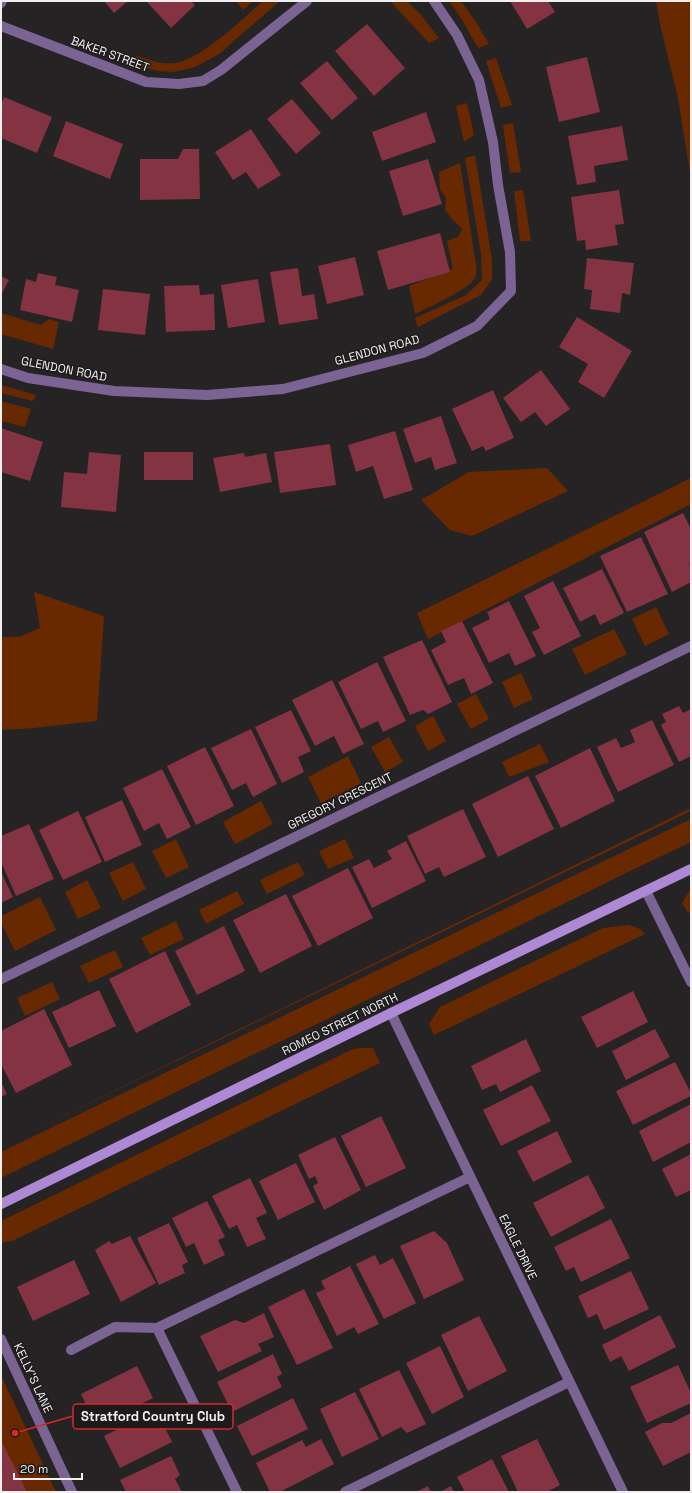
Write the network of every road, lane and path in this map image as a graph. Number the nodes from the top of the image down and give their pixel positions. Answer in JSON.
{"nodes":[{"id":1,"x":307,"y":1,"type":"edge"},
{"id":2,"x":434,"y":1,"type":"edge"},
{"id":3,"x":1,"y":26,"type":"edge"},
{"id":4,"x":1,"y":369,"type":"edge"},
{"id":5,"x":691,"y":646,"type":"edge"},
{"id":6,"x":691,"y":869,"type":"edge"},
{"id":7,"x":646,"y":891,"type":"junction"},
{"id":8,"x":1,"y":979,"type":"edge"},
{"id":9,"x":691,"y":982,"type":"edge"},
{"id":10,"x":391,"y":1013,"type":"junction"},
{"id":11,"x":470,"y":1177,"type":"junction"},
{"id":12,"x":1,"y":1204,"type":"edge"},
{"id":13,"x":157,"y":1328,"type":"junction"},
{"id":14,"x":1,"y":1340,"type":"edge"},
{"id":15,"x":71,"y":1350,"type":"dead end"},
{"id":16,"x":569,"y":1382,"type":"junction"},
{"id":17,"x":72,"y":1492,"type":"edge"},
{"id":18,"x":237,"y":1492,"type":"edge"},
{"id":19,"x":345,"y":1492,"type":"edge"},
{"id":20,"x":623,"y":1492,"type":"edge"}],
"edges":[{"from":1,"to":3,"type":"street","name":"BAKER STREET"},
{"from":2,"to":4,"type":"street","name":"GLENDON ROAD"},
{"from":5,"to":8,"type":"street","name":"GREGORY CRESCENT"},
{"from":6,"to":7,"type":"main road","name":"ROMEO STREET NORTH"},
{"from":7,"to":9,"type":"street"},
{"from":7,"to":10,"type":"main road","name":"ROMEO STREET NORTH"},
{"from":10,"to":11,"type":"street","name":"EAGLE DRIVE"},
{"from":10,"to":12,"type":"main road","name":"ROMEO STREET NORTH"},
{"from":11,"to":13,"type":"street"},
{"from":11,"to":16,"type":"street","name":"EAGLE DRIVE"},
{"from":13,"to":15,"type":"street"},
{"from":13,"to":18,"type":"street"},
{"from":14,"to":17,"type":"street","name":"KELLY'S LANE"},
{"from":16,"to":19,"type":"street"},
{"from":16,"to":20,"type":"street","name":"EAGLE DRIVE"}]}
